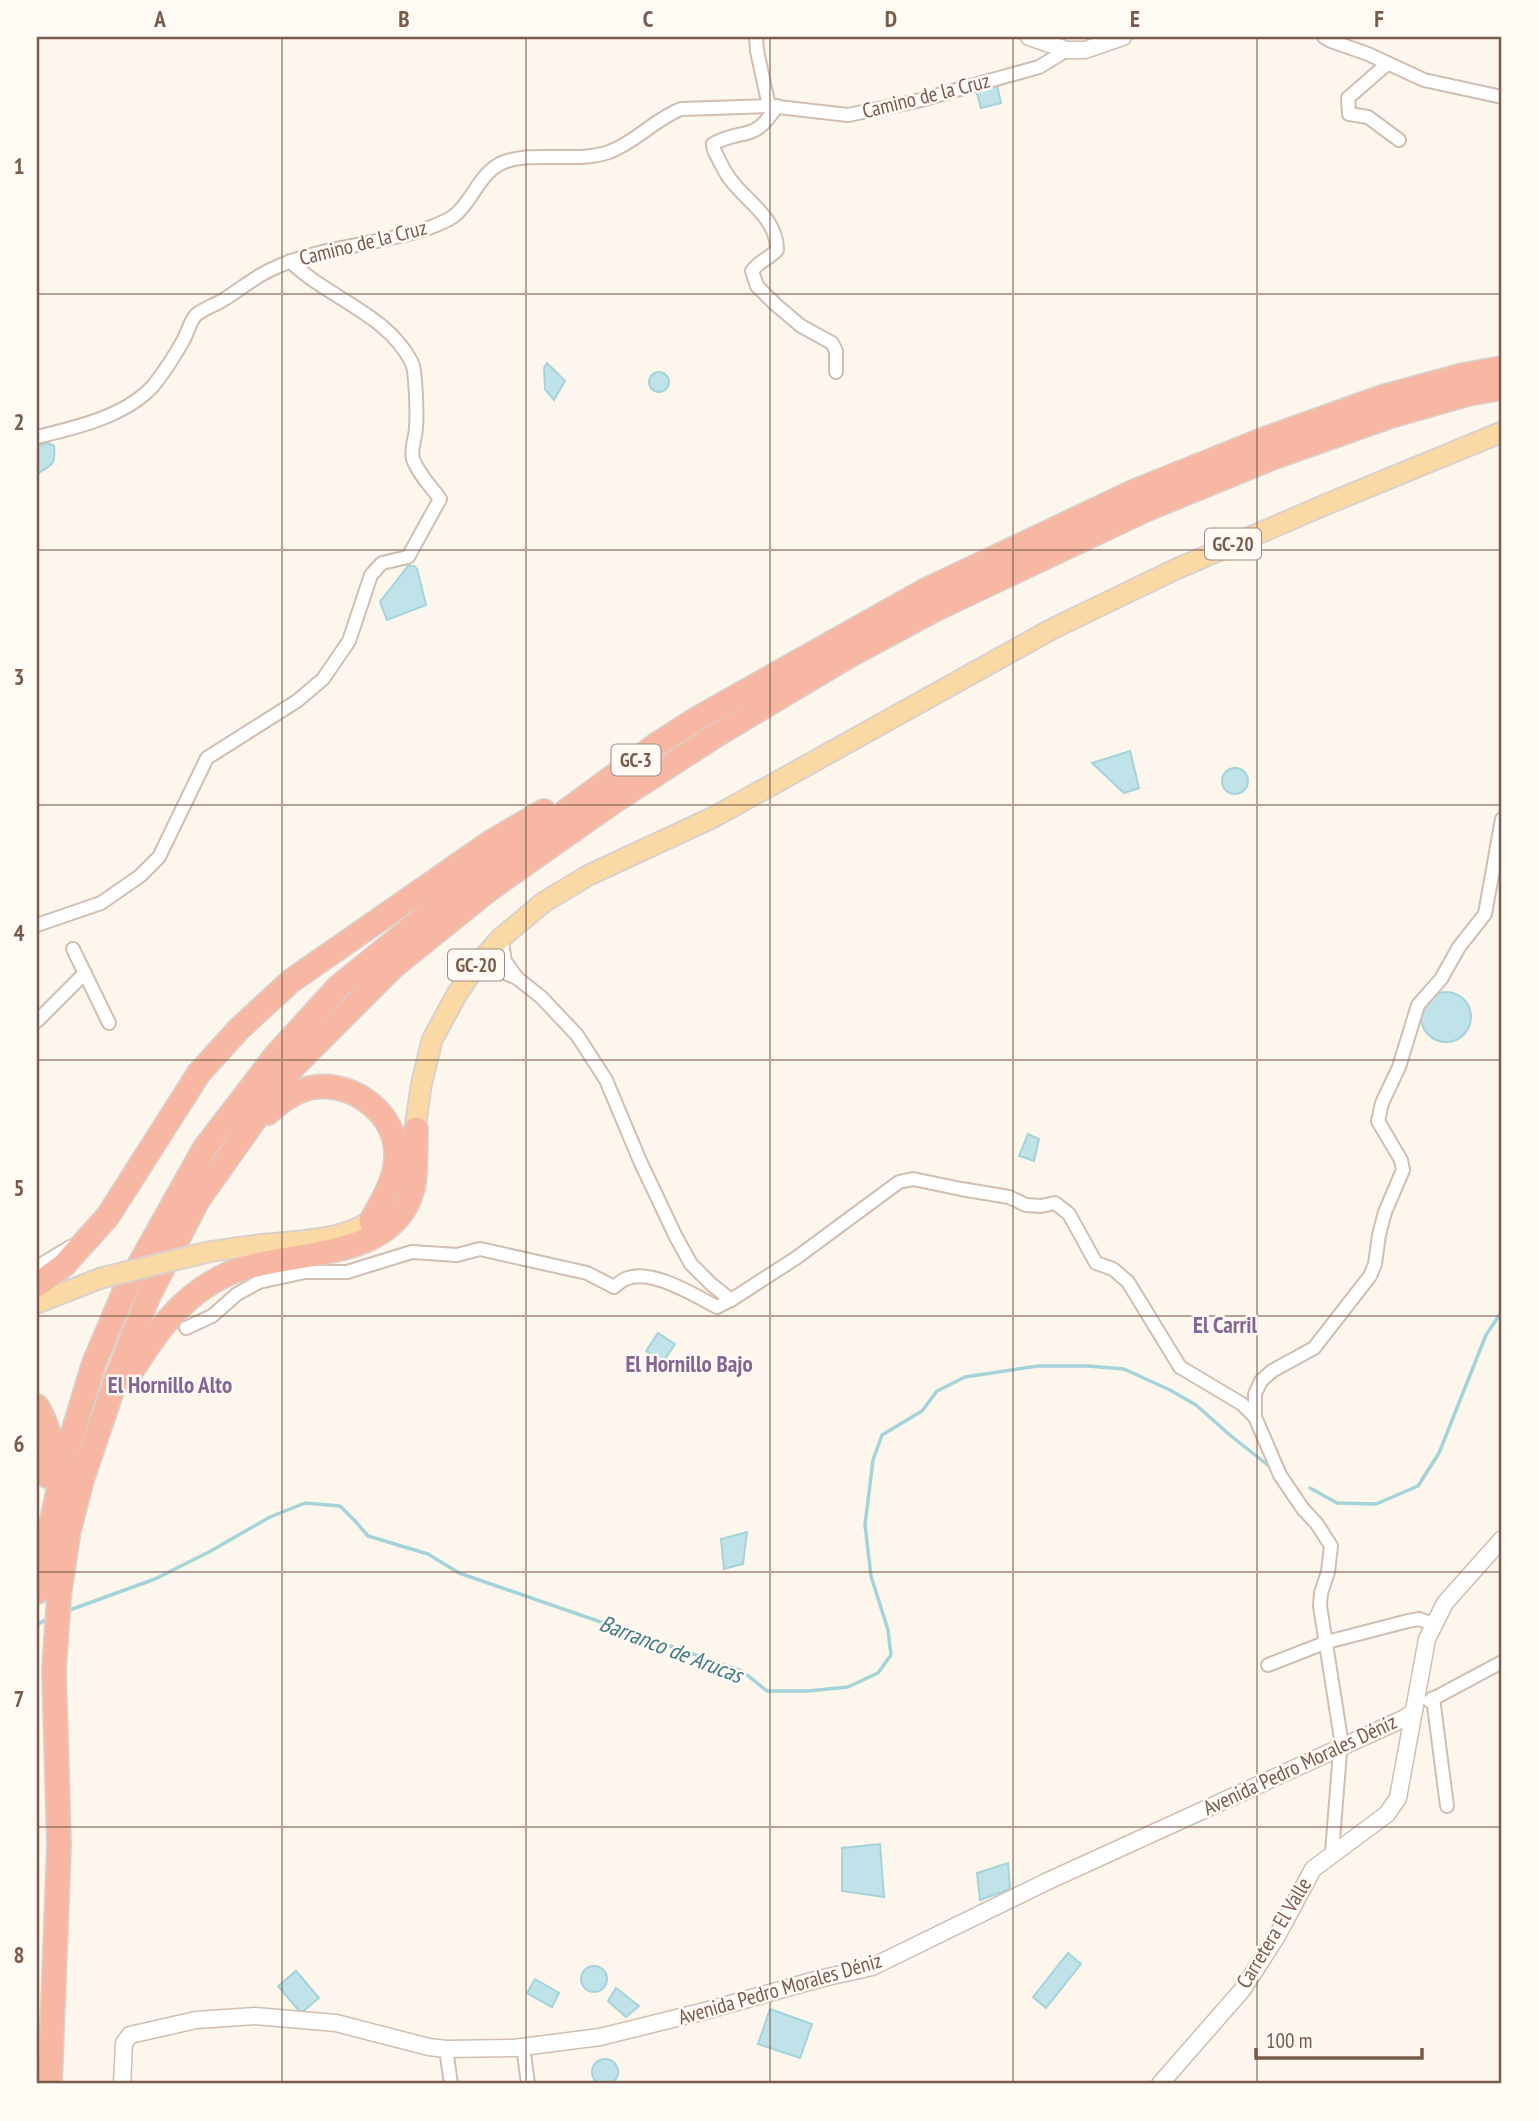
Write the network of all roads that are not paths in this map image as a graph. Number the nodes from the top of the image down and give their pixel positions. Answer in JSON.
{"nodes":[{"id":1,"x":756,"y":37,"type":"edge"},
{"id":2,"x":1029,"y":37,"type":"edge"},
{"id":3,"x":1123,"y":37,"type":"edge"},
{"id":4,"x":1324,"y":37,"type":"edge"},
{"id":5,"x":1067,"y":50,"type":"junction"},
{"id":6,"x":1387,"y":64,"type":"junction"},
{"id":7,"x":1502,"y":97,"type":"edge"},
{"id":8,"x":773,"y":106,"type":"junction"},
{"id":9,"x":1399,"y":140,"type":"dead end"},
{"id":10,"x":290,"y":261,"type":"junction"},
{"id":11,"x":1502,"y":368,"type":"edge"},
{"id":12,"x":836,"y":372,"type":"dead end"},
{"id":13,"x":1502,"y":388,"type":"edge"},
{"id":14,"x":1502,"y":432,"type":"edge"},
{"id":15,"x":37,"y":438,"type":"edge"},
{"id":16,"x":656,"y":745,"type":"junction"},
{"id":17,"x":1502,"y":819,"type":"edge"},
{"id":18,"x":37,"y":925,"type":"edge"},
{"id":19,"x":501,"y":938,"type":"junction"},
{"id":20,"x":73,"y":949,"type":"dead end"},
{"id":21,"x":476,"y":966,"type":"junction"},
{"id":22,"x":85,"y":973,"type":"junction"},
{"id":23,"x":517,"y":978,"type":"junction"},
{"id":24,"x":37,"y":1021,"type":"edge"},
{"id":25,"x":109,"y":1023,"type":"dead end"},
{"id":26,"x":416,"y":1129,"type":"junction"},
{"id":27,"x":242,"y":1135,"type":"junction"},
{"id":28,"x":371,"y":1221,"type":"junction"},
{"id":29,"x":99,"y":1227,"type":"junction"},
{"id":30,"x":37,"y":1267,"type":"edge"},
{"id":31,"x":37,"y":1285,"type":"edge"},
{"id":32,"x":59,"y":1295,"type":"junction"},
{"id":33,"x":731,"y":1300,"type":"junction"},
{"id":34,"x":37,"y":1303,"type":"edge"},
{"id":35,"x":37,"y":1310,"type":"edge"},
{"id":36,"x":186,"y":1328,"type":"dead end"},
{"id":37,"x":37,"y":1406,"type":"edge"},
{"id":38,"x":103,"y":1416,"type":"junction"},
{"id":39,"x":1255,"y":1418,"type":"junction"},
{"id":40,"x":50,"y":1489,"type":"junction"},
{"id":41,"x":37,"y":1525,"type":"edge"},
{"id":42,"x":1502,"y":1539,"type":"edge"},
{"id":43,"x":37,"y":1592,"type":"edge"},
{"id":44,"x":1433,"y":1625,"type":"junction"},
{"id":45,"x":1327,"y":1642,"type":"junction"},
{"id":46,"x":1502,"y":1662,"type":"edge"},
{"id":47,"x":1268,"y":1665,"type":"dead end"},
{"id":48,"x":1433,"y":1698,"type":"junction"},
{"id":49,"x":1414,"y":1711,"type":"junction"},
{"id":50,"x":1385,"y":1727,"type":"junction"},
{"id":51,"x":1409,"y":1740,"type":"junction"},
{"id":52,"x":1339,"y":1748,"type":"junction"},
{"id":53,"x":1447,"y":1805,"type":"dead end"},
{"id":54,"x":1332,"y":1853,"type":"junction"},
{"id":55,"x":523,"y":2046,"type":"junction"},
{"id":56,"x":446,"y":2049,"type":"junction"},
{"id":57,"x":50,"y":2084,"type":"edge"},
{"id":58,"x":122,"y":2084,"type":"edge"},
{"id":59,"x":451,"y":2084,"type":"edge"},
{"id":60,"x":528,"y":2084,"type":"edge"},
{"id":61,"x":1160,"y":2084,"type":"edge"}],
"edges":[{"from":1,"to":8,"type":"street"},
{"from":2,"to":5,"type":"street"},
{"from":3,"to":5,"type":"street","name":"Camino de la Cruz"},
{"from":4,"to":6,"type":"street"},
{"from":5,"to":8,"type":"street","name":"Camino de la Cruz"},
{"from":6,"to":7,"type":"street"},
{"from":6,"to":9,"type":"street"},
{"from":8,"to":10,"type":"street","name":"Camino de la Cruz"},
{"from":8,"to":12,"type":"street"},
{"from":10,"to":15,"type":"street","name":"Camino de la Cruz"},
{"from":10,"to":18,"type":"street"},
{"from":11,"to":16,"type":"highway","number":"GC-3"},
{"from":13,"to":27,"type":"highway","number":"GC-3"},
{"from":14,"to":19,"type":"main road","number":"GC-20"},
{"from":16,"to":29,"type":"highway"},
{"from":16,"to":40,"type":"highway","number":"GC-3"},
{"from":17,"to":39,"type":"street"},
{"from":19,"to":21,"type":"main road","number":"GC-20"},
{"from":19,"to":23,"type":"street"},
{"from":20,"to":22,"type":"street"},
{"from":21,"to":23,"type":"street"},
{"from":21,"to":26,"type":"main road","number":"GC-20"},
{"from":22,"to":24,"type":"street"},
{"from":22,"to":25,"type":"street"},
{"from":23,"to":33,"type":"street"},
{"from":26,"to":28,"type":"main road","number":"GC-20"},
{"from":26,"to":38,"type":"highway"},
{"from":27,"to":28,"type":"highway"},
{"from":27,"to":38,"type":"highway","number":"GC-3"},
{"from":28,"to":32,"type":"main road","number":"GC-20","bridge":true},
{"from":29,"to":30,"type":"street"},
{"from":29,"to":31,"type":"highway"},
{"from":32,"to":34,"type":"main road","number":"GC-20"},
{"from":32,"to":35,"type":"main road","number":"GC-20"},
{"from":33,"to":36,"type":"street"},
{"from":33,"to":39,"type":"street"},
{"from":37,"to":40,"type":"highway"},
{"from":38,"to":57,"type":"highway","number":"GC-3"},
{"from":39,"to":45,"type":"street"},
{"from":40,"to":41,"type":"highway"},
{"from":40,"to":43,"type":"highway","number":"GC-3"},
{"from":42,"to":44,"type":"street","name":"Carretera El Valle"},
{"from":44,"to":45,"type":"street"},
{"from":44,"to":49,"type":"street","name":"Carretera El Valle"},
{"from":45,"to":47,"type":"street"},
{"from":45,"to":52,"type":"street"},
{"from":46,"to":48,"type":"street"},
{"from":48,"to":49,"type":"street"},
{"from":48,"to":53,"type":"street"},
{"from":49,"to":50,"type":"street","name":"Avenida Pedro Morales Déniz"},
{"from":49,"to":51,"type":"street","name":"Carretera El Valle"},
{"from":50,"to":51,"type":"street"},
{"from":50,"to":52,"type":"street","name":"Avenida Pedro Morales Déniz"},
{"from":51,"to":54,"type":"street","name":"Carretera El Valle"},
{"from":52,"to":54,"type":"street"},
{"from":52,"to":55,"type":"street","name":"Avenida Pedro Morales Déniz"},
{"from":54,"to":61,"type":"street","name":"Carretera El Valle"},
{"from":55,"to":56,"type":"street","name":"Avenida Pedro Morales Déniz"},
{"from":55,"to":60,"type":"street"},
{"from":56,"to":58,"type":"street","name":"Avenida Pedro Morales Déniz"},
{"from":56,"to":59,"type":"street"}]}
